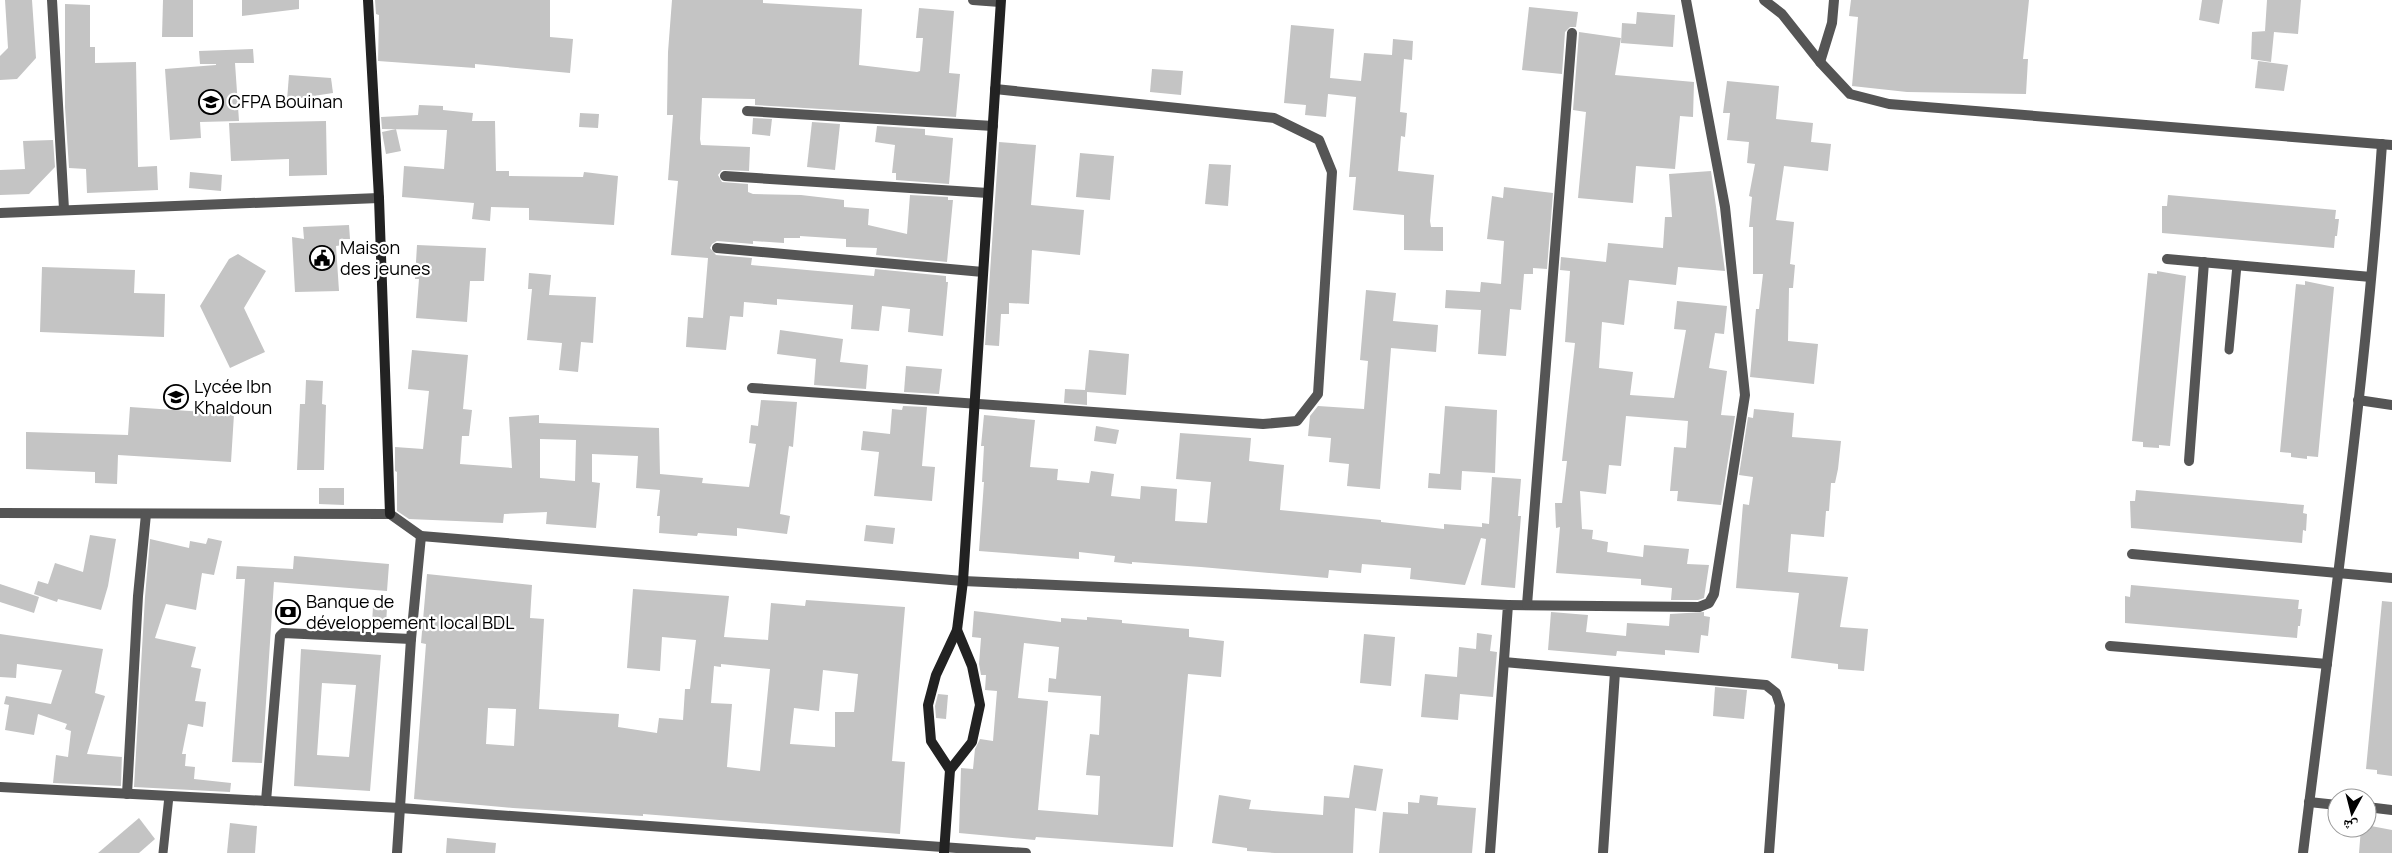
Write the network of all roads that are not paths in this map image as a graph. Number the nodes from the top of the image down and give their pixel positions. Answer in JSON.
{"nodes":[{"id":1,"x":52,"y":0,"type":"edge"},
{"id":2,"x":368,"y":0,"type":"edge"},
{"id":3,"x":973,"y":0,"type":"edge"},
{"id":4,"x":1686,"y":0,"type":"edge"},
{"id":5,"x":1764,"y":0,"type":"edge"},
{"id":6,"x":1834,"y":0,"type":"edge"},
{"id":7,"x":1001,"y":1,"type":"edge"},
{"id":8,"x":1572,"y":33,"type":"dead end"},
{"id":9,"x":1820,"y":62,"type":"junction"},
{"id":10,"x":995,"y":89,"type":"junction"},
{"id":11,"x":747,"y":110,"type":"dead end"},
{"id":12,"x":992,"y":126,"type":"junction"},
{"id":13,"x":2387,"y":145,"type":"edge"},
{"id":14,"x":725,"y":176,"type":"dead end"},
{"id":15,"x":988,"y":193,"type":"junction"},
{"id":16,"x":379,"y":198,"type":"junction"},
{"id":17,"x":64,"y":209,"type":"junction"},
{"id":18,"x":0,"y":213,"type":"edge"},
{"id":19,"x":717,"y":248,"type":"dead end"},
{"id":20,"x":2167,"y":259,"type":"dead end"},
{"id":21,"x":2204,"y":262,"type":"junction"},
{"id":22,"x":2237,"y":265,"type":"junction"},
{"id":23,"x":983,"y":272,"type":"junction"},
{"id":24,"x":2371,"y":277,"type":"junction"},
{"id":25,"x":2229,"y":350,"type":"dead end"},
{"id":26,"x":752,"y":388,"type":"dead end"},
{"id":27,"x":2358,"y":400,"type":"junction"},
{"id":28,"x":975,"y":404,"type":"junction"},
{"id":29,"x":2392,"y":405,"type":"edge"},
{"id":30,"x":2189,"y":461,"type":"dead end"},
{"id":31,"x":0,"y":514,"type":"edge"},
{"id":32,"x":146,"y":514,"type":"junction"},
{"id":33,"x":390,"y":514,"type":"junction"},
{"id":34,"x":422,"y":536,"type":"junction"},
{"id":35,"x":2132,"y":554,"type":"dead end"},
{"id":36,"x":2339,"y":573,"type":"junction"},
{"id":37,"x":2392,"y":578,"type":"edge"},
{"id":38,"x":963,"y":582,"type":"junction"},
{"id":39,"x":1508,"y":605,"type":"junction"},
{"id":40,"x":1526,"y":605,"type":"junction"},
{"id":41,"x":957,"y":630,"type":"junction"},
{"id":42,"x":411,"y":639,"type":"junction"},
{"id":43,"x":2110,"y":646,"type":"dead end"},
{"id":44,"x":1504,"y":662,"type":"junction"},
{"id":45,"x":2327,"y":664,"type":"junction"},
{"id":46,"x":1615,"y":672,"type":"junction"},
{"id":47,"x":950,"y":770,"type":"junction"},
{"id":48,"x":0,"y":787,"type":"edge"},
{"id":49,"x":127,"y":794,"type":"junction"},
{"id":50,"x":169,"y":796,"type":"junction"},
{"id":51,"x":266,"y":800,"type":"junction"},
{"id":52,"x":2309,"y":802,"type":"junction"},
{"id":53,"x":2327,"y":804,"type":"edge"},
{"id":54,"x":400,"y":808,"type":"junction"},
{"id":55,"x":2377,"y":808,"type":"edge"},
{"id":56,"x":2392,"y":810,"type":"edge"},
{"id":57,"x":944,"y":850,"type":"edge"},
{"id":58,"x":163,"y":853,"type":"edge"},
{"id":59,"x":397,"y":853,"type":"edge"},
{"id":60,"x":1026,"y":853,"type":"edge"},
{"id":61,"x":1490,"y":853,"type":"edge"},
{"id":62,"x":1603,"y":853,"type":"edge"},
{"id":63,"x":1769,"y":853,"type":"edge"},
{"id":64,"x":2303,"y":853,"type":"edge"}],
"edges":[{"from":1,"to":17,"type":"street"},
{"from":2,"to":16,"type":"street"},
{"from":3,"to":7,"type":"street"},
{"from":4,"to":40,"type":"street"},
{"from":5,"to":9,"type":"street"},
{"from":6,"to":9,"type":"street"},
{"from":7,"to":10,"type":"street"},
{"from":8,"to":40,"type":"street"},
{"from":9,"to":13,"type":"street"},
{"from":10,"to":12,"type":"street"},
{"from":10,"to":28,"type":"street"},
{"from":11,"to":12,"type":"street"},
{"from":12,"to":15,"type":"street"},
{"from":13,"to":24,"type":"street"},
{"from":14,"to":15,"type":"street"},
{"from":15,"to":23,"type":"street"},
{"from":16,"to":17,"type":"street"},
{"from":16,"to":33,"type":"street"},
{"from":17,"to":18,"type":"street"},
{"from":19,"to":23,"type":"street"},
{"from":20,"to":21,"type":"street"},
{"from":21,"to":22,"type":"street"},
{"from":21,"to":30,"type":"street"},
{"from":22,"to":24,"type":"street"},
{"from":22,"to":25,"type":"lane"},
{"from":23,"to":28,"type":"street"},
{"from":24,"to":27,"type":"street"},
{"from":26,"to":28,"type":"street"},
{"from":27,"to":29,"type":"street"},
{"from":27,"to":36,"type":"street"},
{"from":28,"to":38,"type":"street"},
{"from":31,"to":32,"type":"street"},
{"from":32,"to":33,"type":"street"},
{"from":32,"to":49,"type":"street"},
{"from":33,"to":34,"type":"street"},
{"from":34,"to":38,"type":"street"},
{"from":34,"to":42,"type":"street"},
{"from":35,"to":36,"type":"street"},
{"from":36,"to":37,"type":"street"},
{"from":36,"to":45,"type":"street"},
{"from":38,"to":39,"type":"street"},
{"from":38,"to":41,"type":"street"},
{"from":39,"to":40,"type":"street"},
{"from":39,"to":44,"type":"street"},
{"from":41,"to":47,"type":"street"},
{"from":41,"to":47,"type":"street"},
{"from":42,"to":51,"type":"street"},
{"from":42,"to":54,"type":"street"},
{"from":43,"to":45,"type":"street"},
{"from":44,"to":46,"type":"street"},
{"from":44,"to":61,"type":"street"},
{"from":45,"to":52,"type":"street"},
{"from":46,"to":62,"type":"street"},
{"from":46,"to":63,"type":"street"},
{"from":47,"to":57,"type":"street"},
{"from":48,"to":49,"type":"street"},
{"from":49,"to":50,"type":"street"},
{"from":50,"to":51,"type":"street"},
{"from":50,"to":58,"type":"lane"},
{"from":51,"to":54,"type":"street"},
{"from":52,"to":53,"type":"street"},
{"from":52,"to":64,"type":"street"},
{"from":54,"to":57,"type":"street"},
{"from":54,"to":59,"type":"street"},
{"from":55,"to":56,"type":"street"},
{"from":57,"to":60,"type":"street"}]}
